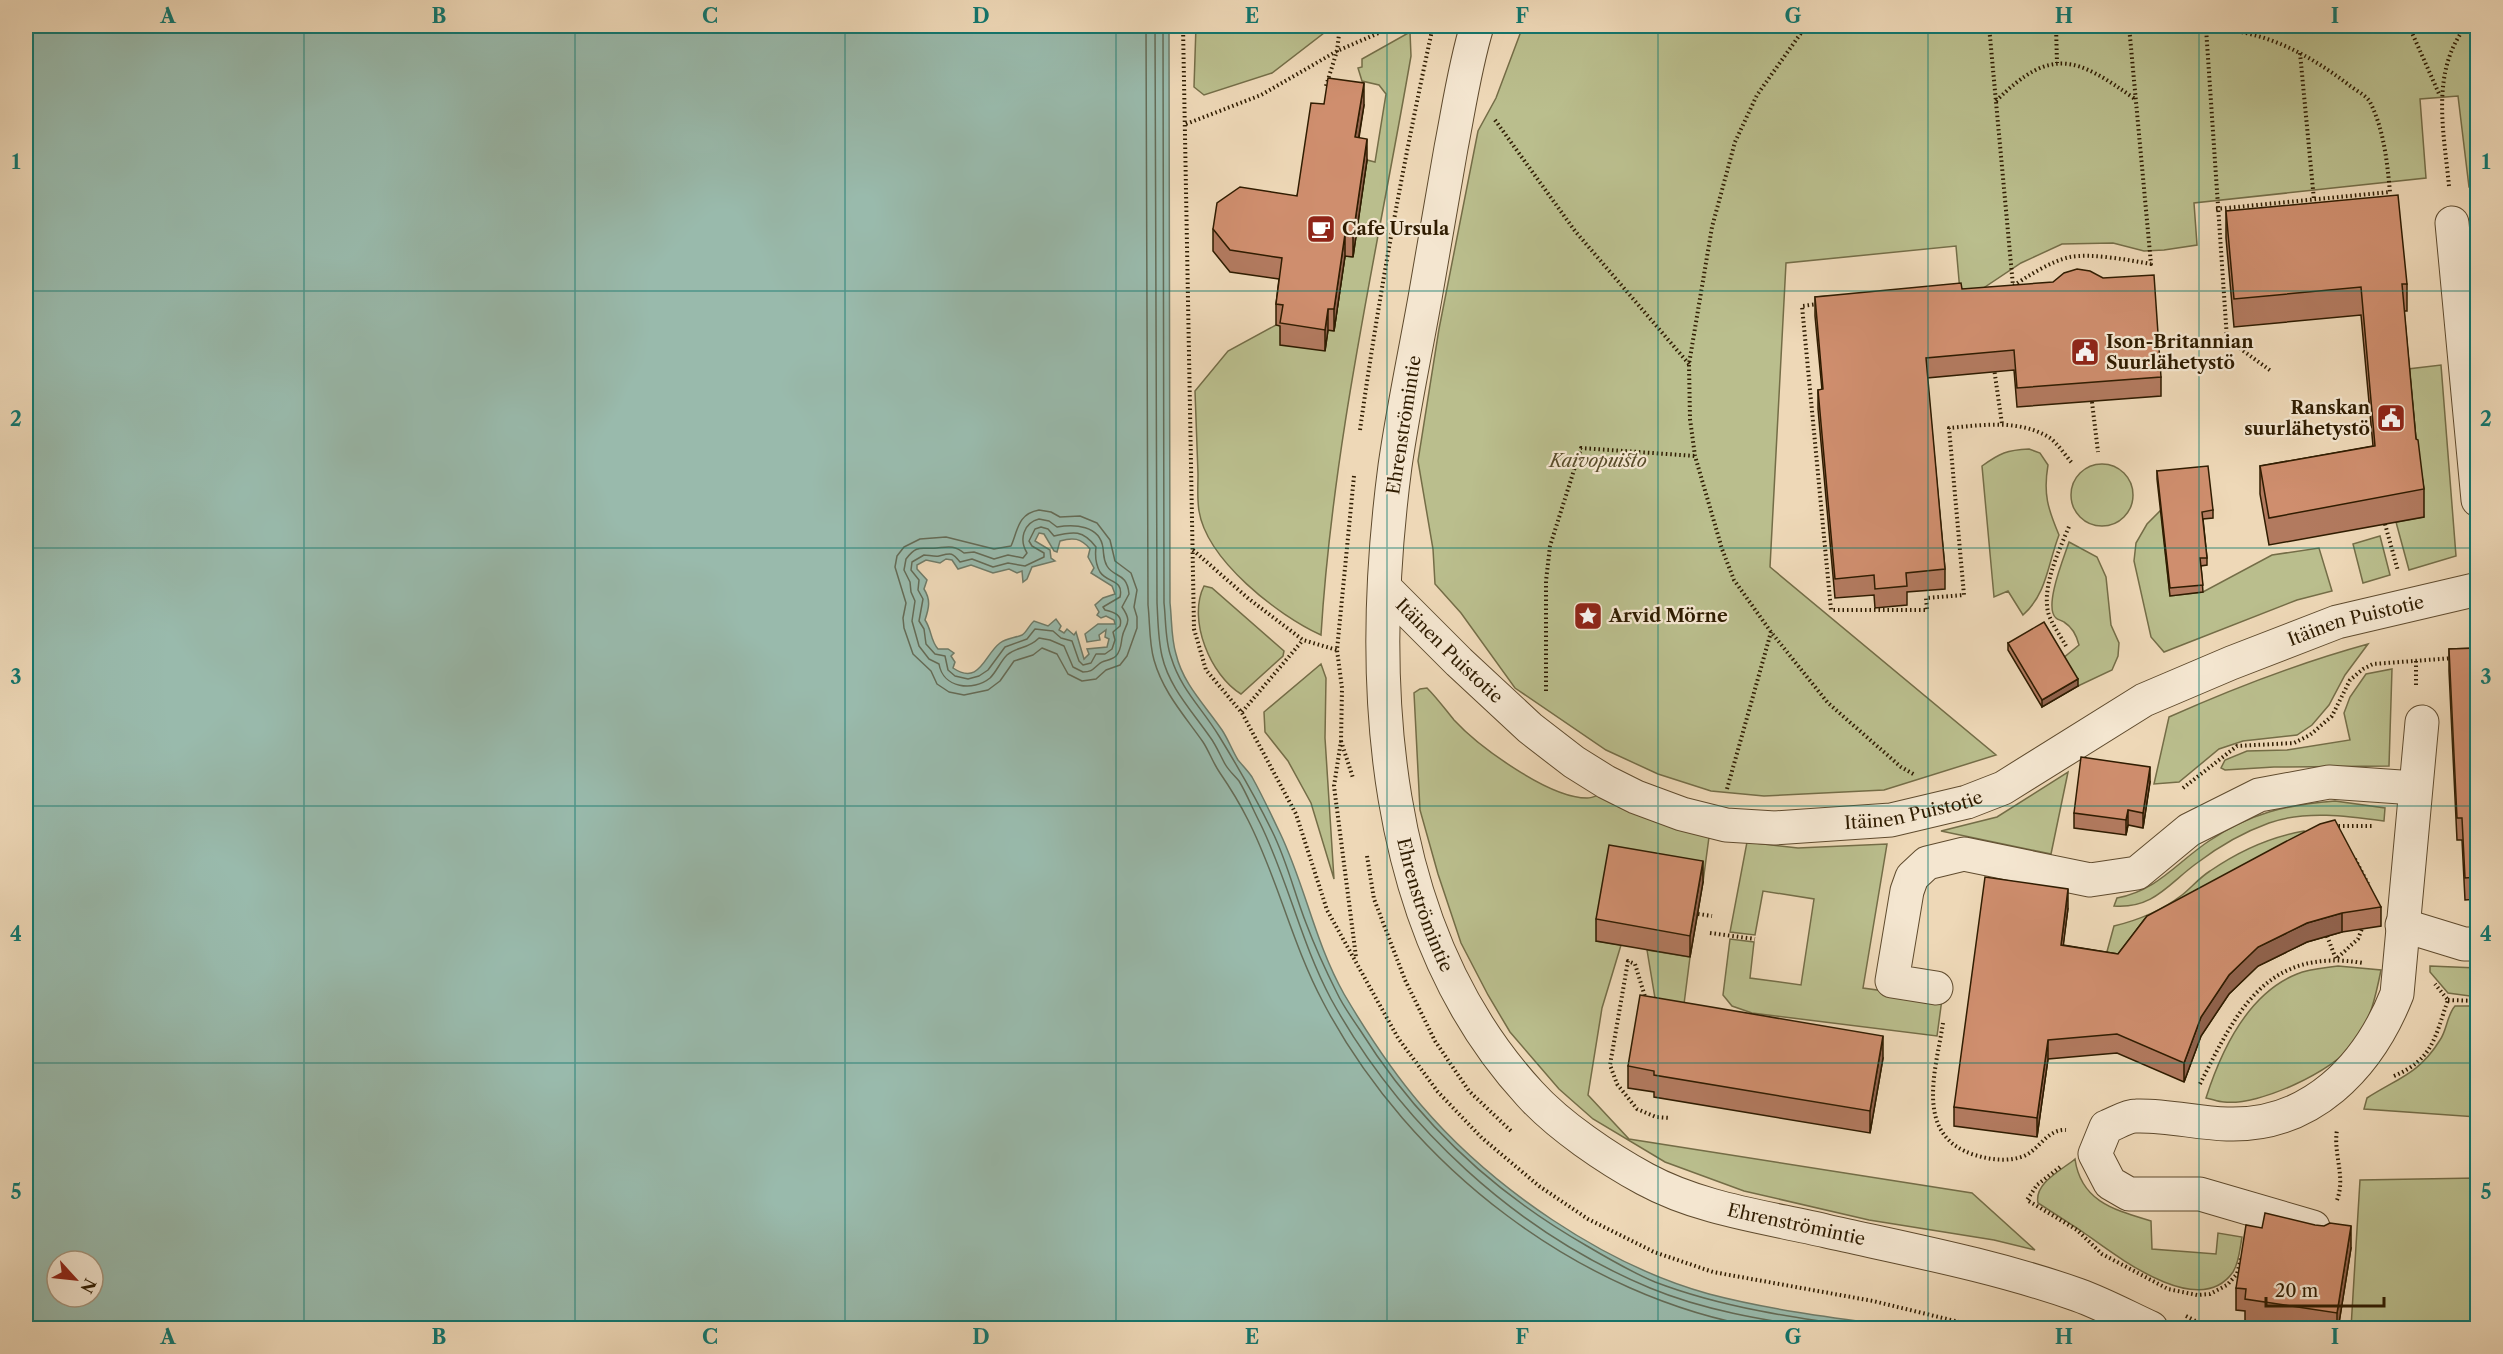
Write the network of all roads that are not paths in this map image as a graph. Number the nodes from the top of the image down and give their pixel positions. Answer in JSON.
{"nodes":[{"id":1,"x":1477,"y":26,"type":"edge"},
{"id":2,"x":2452,"y":223,"type":"road end"},
{"id":3,"x":2478,"y":500,"type":"edge"},
{"id":4,"x":1385,"y":588,"type":"junction"},
{"id":5,"x":2478,"y":589,"type":"edge"},
{"id":6,"x":2421,"y":722,"type":"dead end"},
{"id":7,"x":2415,"y":788,"type":"junction"},
{"id":8,"x":2402,"y":925,"type":"junction"},
{"id":9,"x":2478,"y":944,"type":"edge"},
{"id":10,"x":1936,"y":988,"type":"dead end"},
{"id":11,"x":2328,"y":1216,"type":"road end"},
{"id":12,"x":2151,"y":1329,"type":"edge"}],
"edges":[{"from":1,"to":4,"type":"street","name":"Ehrenströmintie"},
{"from":2,"to":3,"type":"street"},
{"from":4,"to":5,"type":"street","name":"Itäinen Puistotie"},
{"from":4,"to":12,"type":"street","name":"Ehrenströmintie"},
{"from":6,"to":7,"type":"street"},
{"from":7,"to":8,"type":"street"},
{"from":7,"to":10,"type":"street"},
{"from":8,"to":9,"type":"street"},
{"from":8,"to":11,"type":"street"}]}
